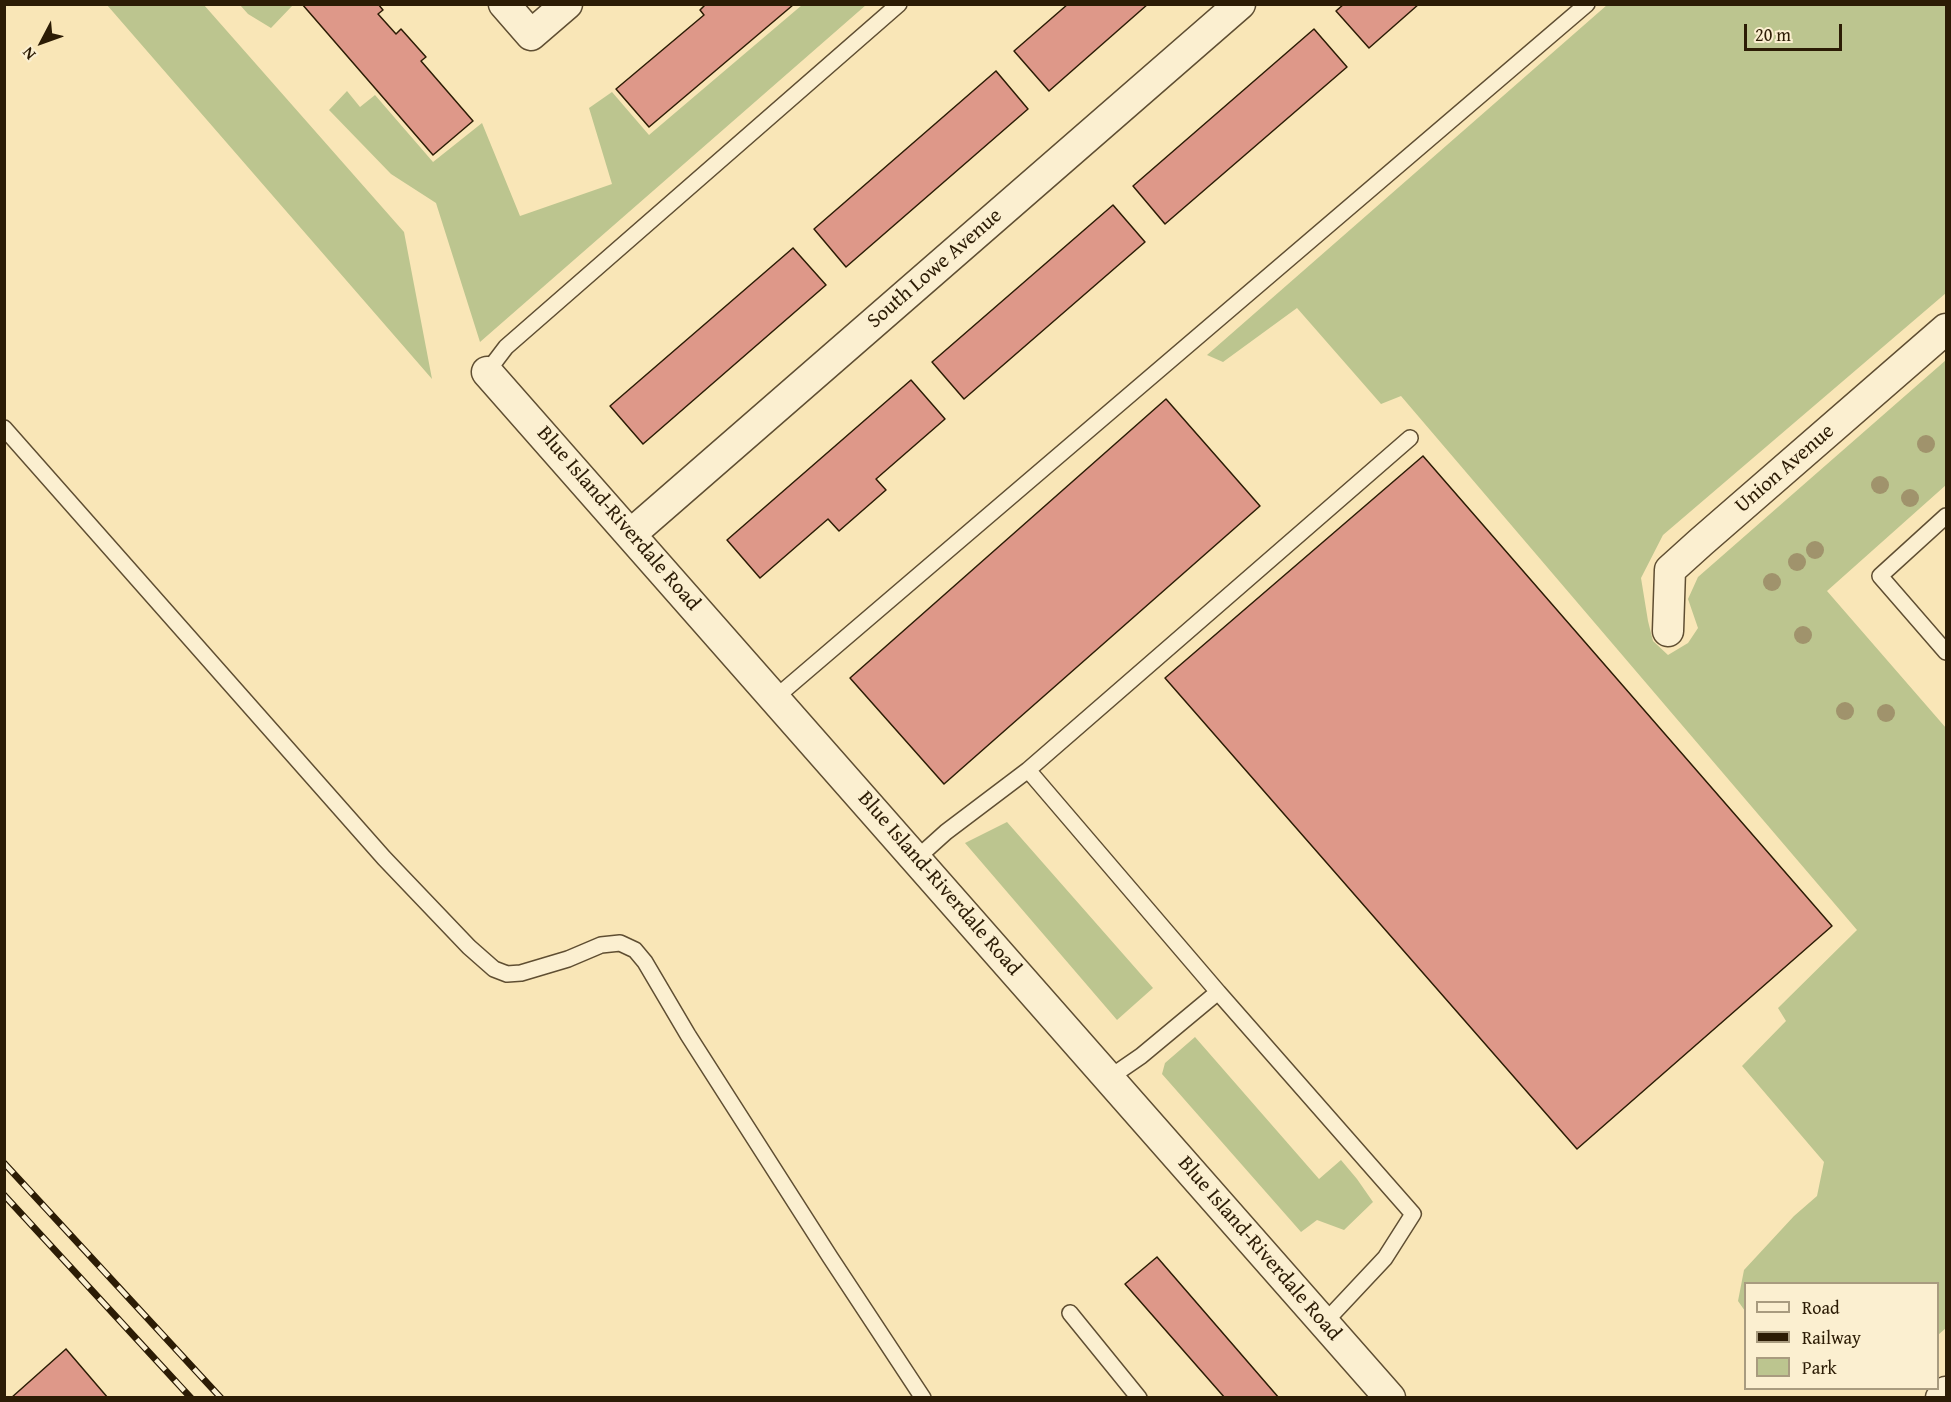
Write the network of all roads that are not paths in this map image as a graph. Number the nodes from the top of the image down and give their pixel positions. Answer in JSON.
{"nodes":[{"id":1,"x":504,"y":4,"type":"edge"},
{"id":2,"x":567,"y":4,"type":"edge"},
{"id":3,"x":899,"y":4,"type":"edge"},
{"id":4,"x":1240,"y":4,"type":"edge"},
{"id":5,"x":1587,"y":4,"type":"edge"},
{"id":6,"x":1947,"y":329,"type":"edge"},
{"id":7,"x":487,"y":372,"type":"joint"},
{"id":8,"x":4,"y":428,"type":"edge"},
{"id":9,"x":1410,"y":438,"type":"dead end"},
{"id":10,"x":1947,"y":516,"type":"edge"},
{"id":11,"x":631,"y":534,"type":"junction"},
{"id":12,"x":1668,"y":631,"type":"dead end"},
{"id":13,"x":1947,"y":652,"type":"edge"},
{"id":14,"x":775,"y":698,"type":"junction"},
{"id":15,"x":1028,"y":770,"type":"junction"},
{"id":16,"x":916,"y":859,"type":"junction"},
{"id":17,"x":1218,"y":992,"type":"junction"},
{"id":18,"x":1109,"y":1078,"type":"junction"},
{"id":19,"x":1070,"y":1313,"type":"dead end"},
{"id":20,"x":1324,"y":1323,"type":"junction"},
{"id":21,"x":1947,"y":1392,"type":"edge"},
{"id":22,"x":923,"y":1398,"type":"edge"},
{"id":23,"x":1140,"y":1398,"type":"edge"},
{"id":24,"x":1390,"y":1398,"type":"edge"},
{"id":25,"x":1941,"y":1398,"type":"edge"}],
"edges":[{"from":1,"to":2,"type":"street"},
{"from":3,"to":7,"type":"lane"},
{"from":4,"to":11,"type":"street","name":"South Lowe Avenue"},
{"from":5,"to":14,"type":"lane"},
{"from":6,"to":12,"type":"street","name":"Union Avenue"},
{"from":7,"to":11,"type":"street","name":"Blue Island-Riverdale Road"},
{"from":8,"to":22,"type":"lane"},
{"from":9,"to":15,"type":"lane"},
{"from":10,"to":13,"type":"lane"},
{"from":11,"to":14,"type":"street","name":"Blue Island-Riverdale Road"},
{"from":14,"to":16,"type":"street","name":"Blue Island-Riverdale Road"},
{"from":15,"to":16,"type":"lane"},
{"from":15,"to":17,"type":"lane"},
{"from":16,"to":18,"type":"street","name":"Blue Island-Riverdale Road"},
{"from":17,"to":18,"type":"lane"},
{"from":17,"to":20,"type":"lane"},
{"from":18,"to":20,"type":"street","name":"Blue Island-Riverdale Road"},
{"from":19,"to":23,"type":"lane"},
{"from":20,"to":24,"type":"street","name":"Blue Island-Riverdale Road"},
{"from":21,"to":25,"type":"street"}]}
